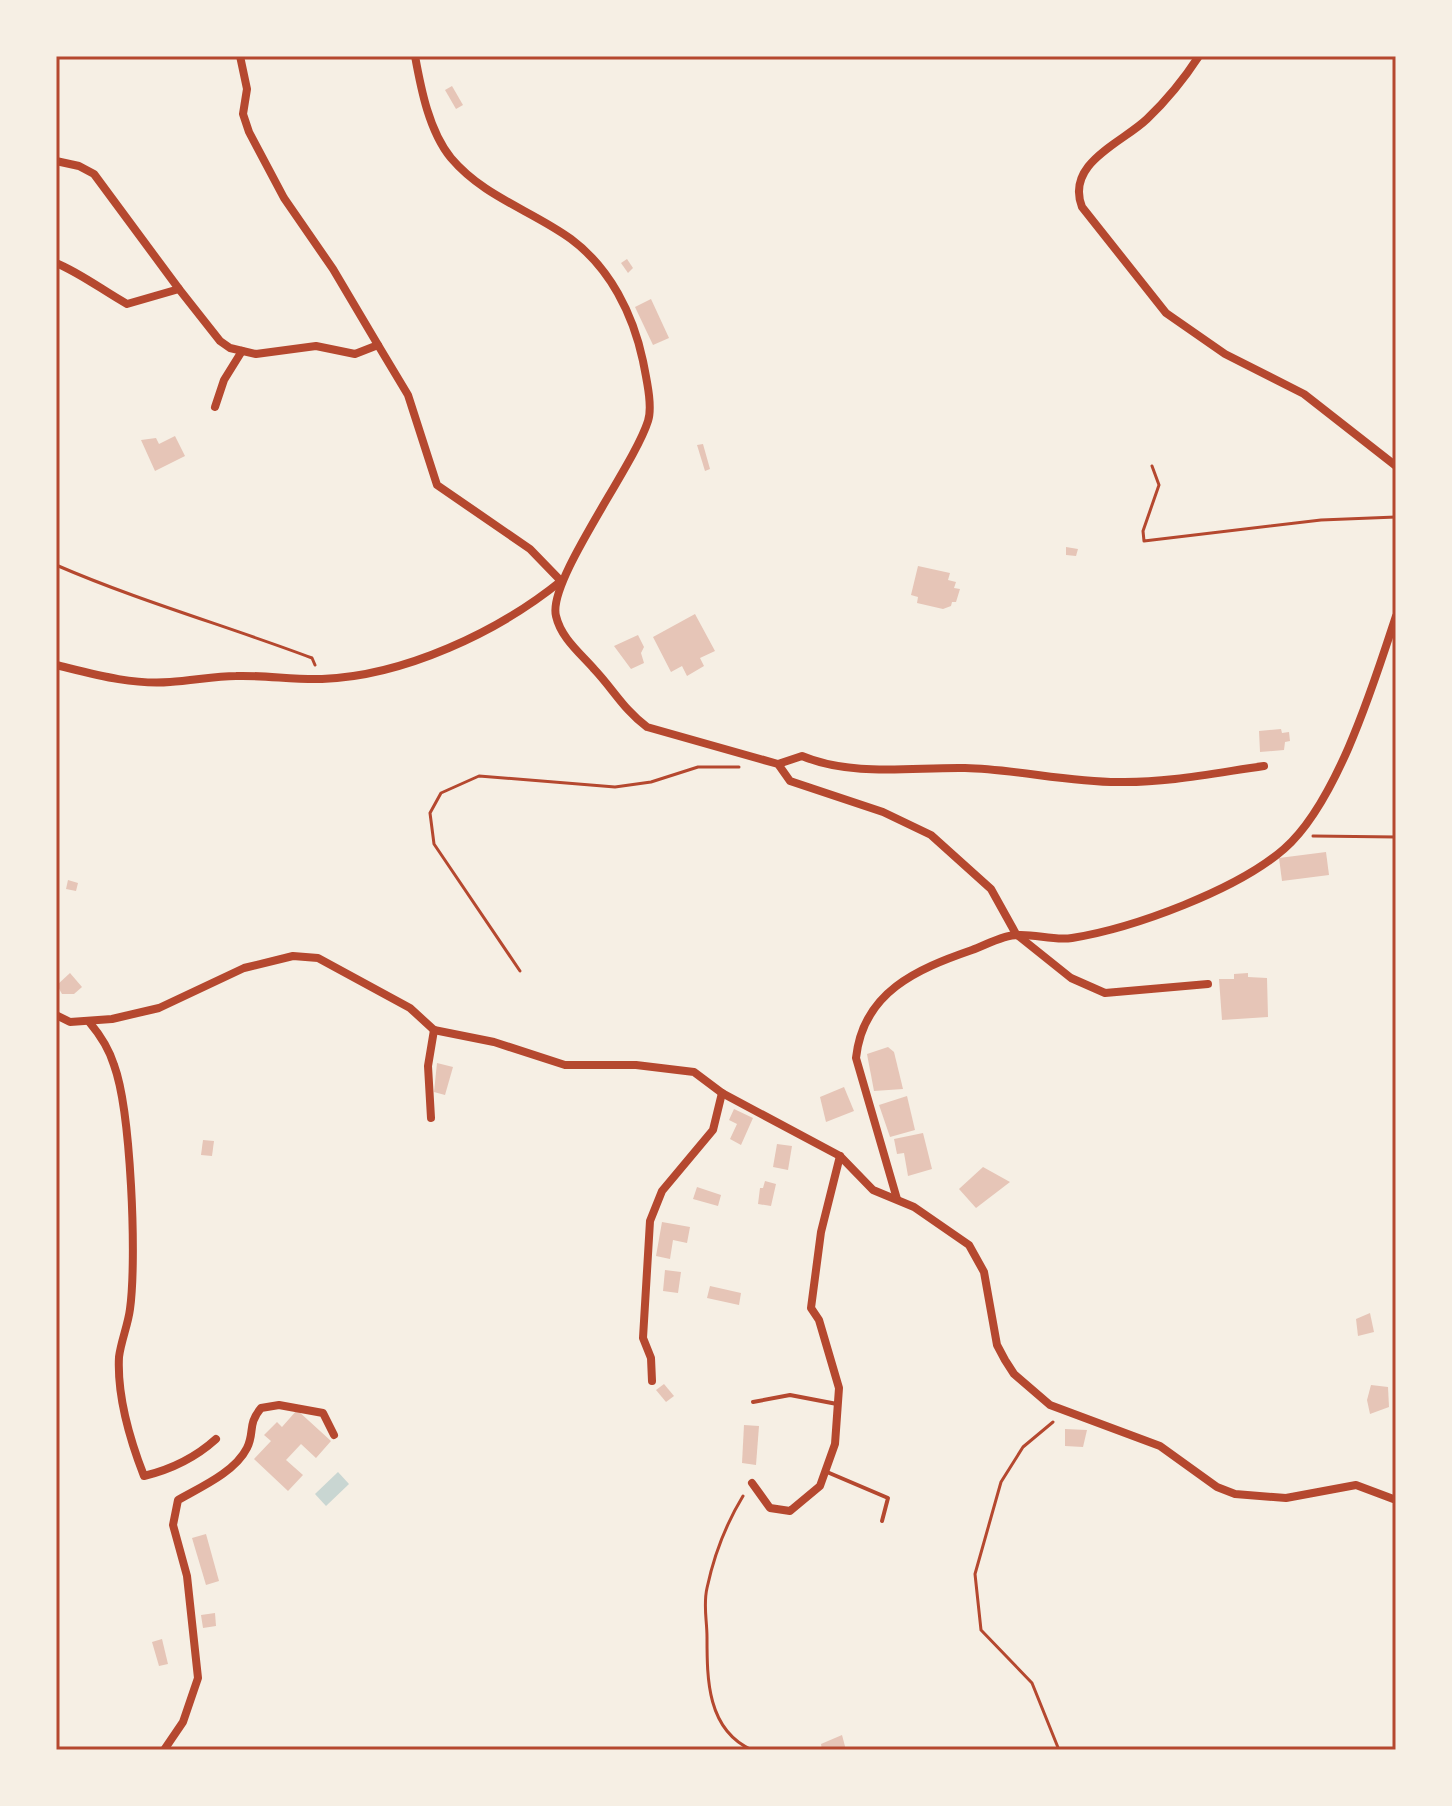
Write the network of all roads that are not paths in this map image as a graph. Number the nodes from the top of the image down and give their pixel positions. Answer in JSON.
{"nodes":[{"id":1,"x":240,"y":56,"type":"edge"},
{"id":2,"x":415,"y":56,"type":"edge"},
{"id":3,"x":1199,"y":56,"type":"edge"},
{"id":4,"x":56,"y":161,"type":"edge"},
{"id":5,"x":56,"y":263,"type":"edge"},
{"id":6,"x":179,"y":289,"type":"junction"},
{"id":7,"x":378,"y":345,"type":"junction"},
{"id":8,"x":242,"y":351,"type":"junction"},
{"id":9,"x":215,"y":407,"type":"dead end"},
{"id":10,"x":1396,"y":466,"type":"edge"},
{"id":11,"x":561,"y":581,"type":"junction"},
{"id":12,"x":1396,"y":616,"type":"edge"},
{"id":13,"x":56,"y":665,"type":"edge"},
{"id":14,"x":778,"y":764,"type":"junction"},
{"id":15,"x":1264,"y":766,"type":"dead end"},
{"id":16,"x":1016,"y":934,"type":"junction"},
{"id":17,"x":1208,"y":984,"type":"dead end"},
{"id":18,"x":56,"y":1015,"type":"edge"},
{"id":19,"x":90,"y":1023,"type":"junction"},
{"id":20,"x":434,"y":1030,"type":"junction"},
{"id":21,"x":722,"y":1093,"type":"junction"},
{"id":22,"x":431,"y":1118,"type":"dead end"},
{"id":23,"x":840,"y":1156,"type":"junction"},
{"id":24,"x":897,"y":1199,"type":"junction"},
{"id":25,"x":652,"y":1381,"type":"dead end"},
{"id":26,"x":753,"y":1402,"type":"dead end"},
{"id":27,"x":839,"y":1405,"type":"junction"},
{"id":28,"x":334,"y":1435,"type":"dead end"},
{"id":29,"x":216,"y":1439,"type":"dead end"},
{"id":30,"x":827,"y":1472,"type":"junction"},
{"id":31,"x":752,"y":1483,"type":"road end"},
{"id":32,"x":1396,"y":1500,"type":"edge"},
{"id":33,"x":882,"y":1521,"type":"dead end"},
{"id":34,"x":164,"y":1750,"type":"edge"}],
"edges":[{"from":1,"to":7,"type":"street"},
{"from":2,"to":11,"type":"street"},
{"from":3,"to":10,"type":"street"},
{"from":4,"to":6,"type":"street"},
{"from":5,"to":6,"type":"street"},
{"from":6,"to":8,"type":"street"},
{"from":7,"to":8,"type":"street"},
{"from":7,"to":11,"type":"street"},
{"from":8,"to":9,"type":"street"},
{"from":11,"to":13,"type":"street"},
{"from":11,"to":14,"type":"street"},
{"from":12,"to":16,"type":"street"},
{"from":14,"to":15,"type":"street"},
{"from":14,"to":16,"type":"street"},
{"from":16,"to":17,"type":"street"},
{"from":16,"to":24,"type":"street"},
{"from":18,"to":19,"type":"street"},
{"from":19,"to":20,"type":"street"},
{"from":19,"to":29,"type":"street"},
{"from":20,"to":21,"type":"street"},
{"from":20,"to":22,"type":"street"},
{"from":21,"to":23,"type":"street"},
{"from":21,"to":25,"type":"street"},
{"from":23,"to":24,"type":"street"},
{"from":23,"to":27,"type":"street"},
{"from":24,"to":32,"type":"street"},
{"from":26,"to":27,"type":"lane"},
{"from":27,"to":30,"type":"street"},
{"from":28,"to":34,"type":"street"},
{"from":30,"to":31,"type":"street"},
{"from":30,"to":33,"type":"lane"}]}
